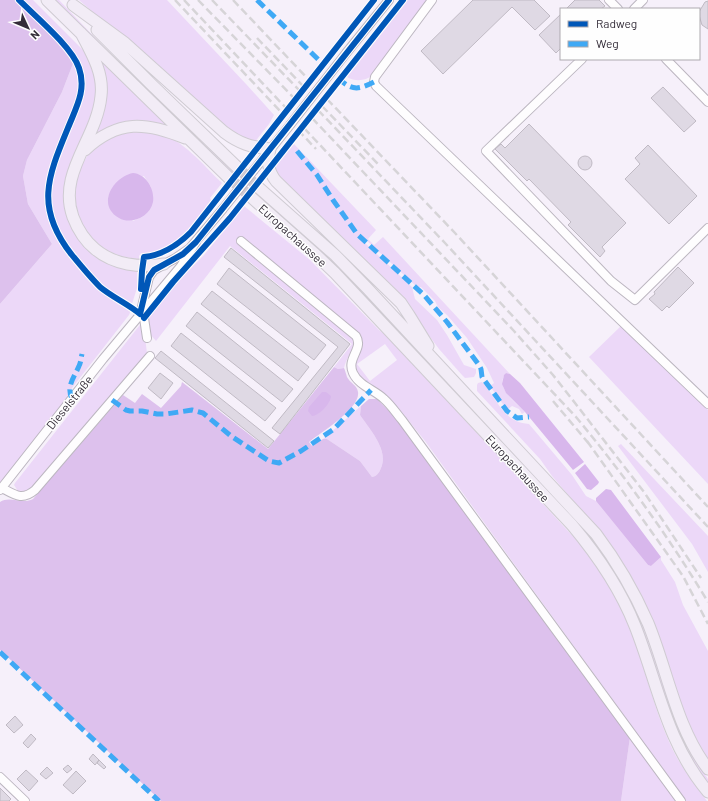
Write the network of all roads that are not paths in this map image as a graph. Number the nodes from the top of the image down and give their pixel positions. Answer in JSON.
{"nodes":[{"id":1,"x":47,"y":0,"type":"edge"},
{"id":2,"x":389,"y":0,"type":"edge"},
{"id":3,"x":432,"y":0,"type":"edge"},
{"id":4,"x":609,"y":0,"type":"edge"},
{"id":5,"x":644,"y":0,"type":"edge"},
{"id":6,"x":70,"y":2,"type":"edge"},
{"id":7,"x":617,"y":8,"type":"edge"},
{"id":8,"x":635,"y":8,"type":"edge"},
{"id":9,"x":81,"y":33,"type":"junction"},
{"id":10,"x":581,"y":60,"type":"edge"},
{"id":11,"x":667,"y":60,"type":"edge"},
{"id":12,"x":708,"y":102,"type":"edge"},
{"id":13,"x":191,"y":140,"type":"junction"},
{"id":14,"x":270,"y":149,"type":"junction"},
{"id":15,"x":80,"y":156,"type":"junction"},
{"id":16,"x":238,"y":168,"type":"tunnel mouth"},
{"id":17,"x":229,"y":178,"type":"tunnel mouth"},
{"id":18,"x":258,"y":187,"type":"tunnel mouth"},
{"id":19,"x":251,"y":197,"type":"tunnel mouth"},
{"id":20,"x":708,"y":228,"type":"edge"},
{"id":21,"x":241,"y":241,"type":"dead end"},
{"id":22,"x":196,"y":242,"type":"junction"},
{"id":23,"x":164,"y":264,"type":"junction"},
{"id":24,"x":140,"y":314,"type":"junction"},
{"id":25,"x":147,"y":338,"type":"dead end"},
{"id":26,"x":150,"y":356,"type":"dead end"},
{"id":27,"x":439,"y":365,"type":"junction"},
{"id":28,"x":708,"y":404,"type":"edge"},
{"id":29,"x":1,"y":489,"type":"edge"},
{"id":30,"x":708,"y":770,"type":"edge"},
{"id":31,"x":0,"y":777,"type":"edge"},
{"id":32,"x":708,"y":792,"type":"edge"},
{"id":33,"x":25,"y":801,"type":"edge"},
{"id":34,"x":681,"y":801,"type":"edge"}],
"edges":[{"from":1,"to":9,"type":"main road"},
{"from":2,"to":14,"type":"street","name":"Dieselstraße","bridge":true},
{"from":3,"to":28,"type":"street"},
{"from":4,"to":7,"type":"street"},
{"from":5,"to":8,"type":"street"},
{"from":6,"to":14,"type":"main road"},
{"from":6,"to":16,"type":"main road"},
{"from":9,"to":13,"type":"main road"},
{"from":9,"to":15,"type":"main road"},
{"from":10,"to":20,"type":"street"},
{"from":11,"to":12,"type":"street"},
{"from":13,"to":15,"type":"main road"},
{"from":13,"to":17,"type":"main road"},
{"from":14,"to":22,"type":"street","name":"Dieselstraße","bridge":true},
{"from":14,"to":27,"type":"main road"},
{"from":15,"to":23,"type":"main road"},
{"from":18,"to":27,"type":"main road","name":"Europachaussee"},
{"from":19,"to":32,"type":"main road","name":"Europachaussee"},
{"from":21,"to":34,"type":"street"},
{"from":22,"to":23,"type":"street","name":"Dieselstraße"},
{"from":22,"to":24,"type":"street","name":"Dieselstraße"},
{"from":23,"to":24,"type":"street","name":"Dieselstraße"},
{"from":24,"to":25,"type":"street"},
{"from":24,"to":29,"type":"street","name":"Dieselstraße"},
{"from":26,"to":29,"type":"street"},
{"from":27,"to":30,"type":"main road","name":"Europachaussee"},
{"from":31,"to":33,"type":"street"}]}
